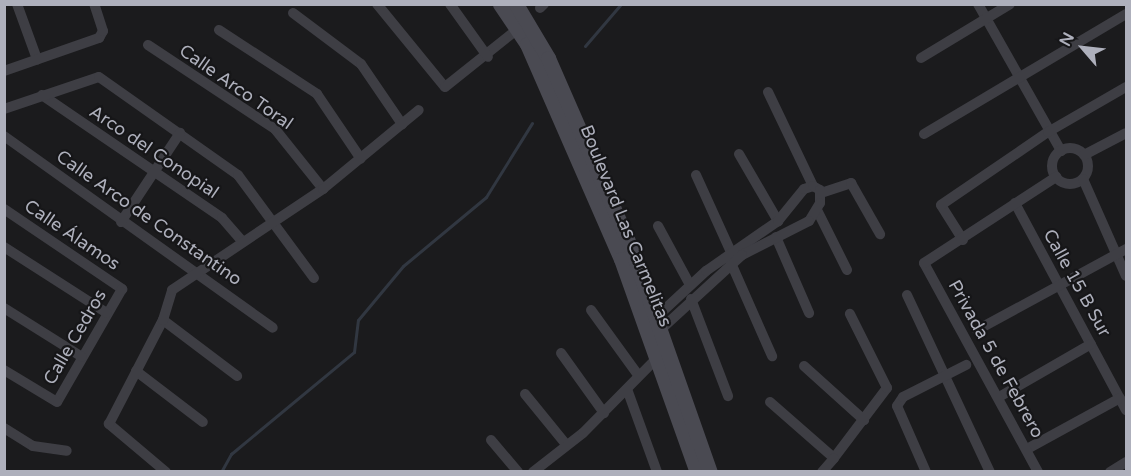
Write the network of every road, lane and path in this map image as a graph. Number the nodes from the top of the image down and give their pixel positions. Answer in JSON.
{"nodes":[{"id":1,"x":17,"y":4,"type":"edge"},
{"id":2,"x":94,"y":4,"type":"edge"},
{"id":3,"x":377,"y":4,"type":"edge"},
{"id":4,"x":450,"y":4,"type":"edge"},
{"id":5,"x":500,"y":4,"type":"edge"},
{"id":6,"x":516,"y":4,"type":"edge"},
{"id":7,"x":978,"y":4,"type":"edge"},
{"id":8,"x":1010,"y":4,"type":"edge"},
{"id":9,"x":1124,"y":4,"type":"edge"},
{"id":10,"x":1126,"y":10,"type":"edge"},
{"id":11,"x":293,"y":13,"type":"dead end"},
{"id":12,"x":1126,"y":14,"type":"edge"},
{"id":13,"x":985,"y":19,"type":"junction"},
{"id":14,"x":519,"y":28,"type":"junction"},
{"id":15,"x":219,"y":30,"type":"dead end"},
{"id":16,"x":148,"y":45,"type":"dead end"},
{"id":17,"x":488,"y":57,"type":"junction"},
{"id":18,"x":921,"y":58,"type":"dead end"},
{"id":19,"x":37,"y":59,"type":"junction"},
{"id":20,"x":4,"y":70,"type":"edge"},
{"id":21,"x":1017,"y":78,"type":"junction"},
{"id":22,"x":1126,"y":87,"type":"edge"},
{"id":23,"x":768,"y":92,"type":"dead end"},
{"id":24,"x":42,"y":95,"type":"junction"},
{"id":25,"x":4,"y":109,"type":"edge"},
{"id":26,"x":419,"y":110,"type":"dead end"},
{"id":27,"x":402,"y":124,"type":"junction"},
{"id":28,"x":1048,"y":132,"type":"junction"},
{"id":29,"x":180,"y":133,"type":"junction"},
{"id":30,"x":1126,"y":133,"type":"edge"},
{"id":31,"x":924,"y":134,"type":"dead end"},
{"id":32,"x":4,"y":136,"type":"edge"},
{"id":33,"x":1060,"y":151,"type":"junction"},
{"id":34,"x":739,"y":154,"type":"dead end"},
{"id":35,"x":1084,"y":155,"type":"junction"},
{"id":36,"x":360,"y":159,"type":"junction"},
{"id":37,"x":155,"y":170,"type":"junction"},
{"id":38,"x":696,"y":175,"type":"dead end"},
{"id":39,"x":1056,"y":177,"type":"junction"},
{"id":40,"x":1083,"y":179,"type":"junction"},
{"id":41,"x":322,"y":189,"type":"junction"},
{"id":42,"x":817,"y":189,"type":"junction"},
{"id":43,"x":1015,"y":203,"type":"junction"},
{"id":44,"x":4,"y":209,"type":"edge"},
{"id":45,"x":817,"y":210,"type":"junction"},
{"id":46,"x":777,"y":221,"type":"junction"},
{"id":47,"x":121,"y":222,"type":"junction"},
{"id":48,"x":273,"y":222,"type":"junction"},
{"id":49,"x":658,"y":226,"type":"dead end"},
{"id":50,"x":880,"y":234,"type":"dead end"},
{"id":51,"x":776,"y":237,"type":"junction"},
{"id":52,"x":963,"y":240,"type":"junction"},
{"id":53,"x":243,"y":241,"type":"junction"},
{"id":54,"x":4,"y":247,"type":"edge"},
{"id":55,"x":1126,"y":249,"type":"edge"},
{"id":56,"x":1115,"y":254,"type":"junction"},
{"id":57,"x":731,"y":258,"type":"junction"},
{"id":58,"x":197,"y":270,"type":"junction"},
{"id":59,"x":847,"y":270,"type":"dead end"},
{"id":60,"x":1126,"y":276,"type":"edge"},
{"id":61,"x":314,"y":278,"type":"dead end"},
{"id":62,"x":690,"y":285,"type":"junction"},
{"id":63,"x":1059,"y":286,"type":"junction"},
{"id":64,"x":122,"y":289,"type":"joint"},
{"id":65,"x":907,"y":295,"type":"dead end"},
{"id":66,"x":691,"y":299,"type":"junction"},
{"id":67,"x":4,"y":308,"type":"edge"},
{"id":68,"x":591,"y":310,"type":"dead end"},
{"id":69,"x":108,"y":313,"type":"junction"},
{"id":70,"x":808,"y":313,"type":"dead end"},
{"id":71,"x":850,"y":314,"type":"dead end"},
{"id":72,"x":163,"y":320,"type":"junction"},
{"id":73,"x":273,"y":328,"type":"dead end"},
{"id":74,"x":653,"y":328,"type":"junction"},
{"id":75,"x":977,"y":330,"type":"dead end"},
{"id":76,"x":1091,"y":344,"type":"junction"},
{"id":77,"x":561,"y":353,"type":"dead end"},
{"id":78,"x":662,"y":353,"type":"junction"},
{"id":79,"x":772,"y":356,"type":"dead end"},
{"id":80,"x":82,"y":357,"type":"junction"},
{"id":81,"x":966,"y":365,"type":"dead end"},
{"id":82,"x":804,"y":366,"type":"dead end"},
{"id":83,"x":4,"y":370,"type":"edge"},
{"id":84,"x":136,"y":371,"type":"junction"},
{"id":85,"x":638,"y":375,"type":"junction"},
{"id":86,"x":942,"y":375,"type":"junction"},
{"id":87,"x":237,"y":376,"type":"dead end"},
{"id":88,"x":627,"y":389,"type":"junction"},
{"id":89,"x":525,"y":394,"type":"dead end"},
{"id":90,"x":728,"y":396,"type":"dead end"},
{"id":91,"x":999,"y":397,"type":"junction"},
{"id":92,"x":1120,"y":398,"type":"junction"},
{"id":93,"x":770,"y":402,"type":"dead end"},
{"id":94,"x":1126,"y":410,"type":"edge"},
{"id":95,"x":604,"y":414,"type":"junction"},
{"id":96,"x":864,"y":420,"type":"junction"},
{"id":97,"x":203,"y":422,"type":"dead end"},
{"id":98,"x":4,"y":428,"type":"edge"},
{"id":99,"x":491,"y":440,"type":"dead end"},
{"id":100,"x":565,"y":443,"type":"junction"},
{"id":101,"x":1027,"y":449,"type":"junction"},
{"id":102,"x":67,"y":451,"type":"dead end"},
{"id":103,"x":834,"y":458,"type":"junction"},
{"id":104,"x":1126,"y":462,"type":"edge"},
{"id":105,"x":166,"y":471,"type":"edge"},
{"id":106,"x":518,"y":471,"type":"edge"},
{"id":107,"x":533,"y":471,"type":"edge"},
{"id":108,"x":657,"y":471,"type":"edge"},
{"id":109,"x":697,"y":471,"type":"edge"},
{"id":110,"x":710,"y":471,"type":"edge"},
{"id":111,"x":822,"y":471,"type":"edge"},
{"id":112,"x":927,"y":471,"type":"edge"},
{"id":113,"x":990,"y":471,"type":"edge"},
{"id":114,"x":1038,"y":471,"type":"edge"},
{"id":115,"x":1110,"y":471,"type":"edge"}],
"edges":[{"from":1,"to":19,"type":"street"},
{"from":2,"to":19,"type":"street"},
{"from":3,"to":17,"type":"street"},
{"from":4,"to":17,"type":"street"},
{"from":5,"to":14,"type":"main road","name":"Boulevard Las Carmelitas"},
{"from":6,"to":74,"type":"main road","name":"Boulevard Las Carmelitas"},
{"from":7,"to":13,"type":"street"},
{"from":8,"to":13,"type":"street"},
{"from":9,"to":10,"type":"street"},
{"from":11,"to":27,"type":"street"},
{"from":12,"to":21,"type":"street"},
{"from":13,"to":18,"type":"street"},
{"from":13,"to":21,"type":"street"},
{"from":14,"to":17,"type":"street"},
{"from":14,"to":74,"type":"main road","name":"Boulevard Las Carmelitas"},
{"from":15,"to":36,"type":"street"},
{"from":16,"to":41,"type":"street","name":"Calle Arco Toral"},
{"from":19,"to":20,"type":"street"},
{"from":21,"to":28,"type":"street"},
{"from":21,"to":31,"type":"street"},
{"from":22,"to":28,"type":"street"},
{"from":23,"to":42,"type":"street"},
{"from":24,"to":25,"type":"street"},
{"from":24,"to":29,"type":"street"},
{"from":24,"to":37,"type":"street","name":"Arco del Conopial"},
{"from":26,"to":27,"type":"street"},
{"from":27,"to":36,"type":"street"},
{"from":28,"to":33,"type":"street"},
{"from":28,"to":52,"type":"street"},
{"from":29,"to":37,"type":"street"},
{"from":29,"to":48,"type":"street"},
{"from":30,"to":35,"type":"street"},
{"from":32,"to":47,"type":"street","name":"Calle Arco de Constantino"},
{"from":33,"to":35,"type":"street"},
{"from":33,"to":39,"type":"street"},
{"from":34,"to":46,"type":"street"},
{"from":35,"to":40,"type":"street"},
{"from":36,"to":41,"type":"street"},
{"from":37,"to":47,"type":"street"},
{"from":37,"to":53,"type":"street","name":"Arco del Conopial"},
{"from":38,"to":57,"type":"street"},
{"from":39,"to":40,"type":"street"},
{"from":39,"to":43,"type":"street"},
{"from":40,"to":56,"type":"street"},
{"from":41,"to":48,"type":"street"},
{"from":42,"to":45,"type":"street"},
{"from":42,"to":46,"type":"street"},
{"from":42,"to":50,"type":"street"},
{"from":43,"to":52,"type":"street"},
{"from":43,"to":63,"type":"street","name":"Calle 15 B Sur"},
{"from":44,"to":64,"type":"street","name":"Calle Álamos"},
{"from":45,"to":51,"type":"street"},
{"from":45,"to":59,"type":"street"},
{"from":46,"to":57,"type":"street"},
{"from":47,"to":58,"type":"street","name":"Calle Arco de Constantino"},
{"from":48,"to":53,"type":"street"},
{"from":48,"to":61,"type":"street"},
{"from":49,"to":62,"type":"street"},
{"from":51,"to":57,"type":"street"},
{"from":51,"to":70,"type":"street"},
{"from":52,"to":91,"type":"street","name":"Privada 5 de Febrero"},
{"from":53,"to":58,"type":"street"},
{"from":54,"to":69,"type":"street"},
{"from":55,"to":56,"type":"street"},
{"from":56,"to":60,"type":"street"},
{"from":56,"to":63,"type":"street"},
{"from":57,"to":62,"type":"street"},
{"from":57,"to":66,"type":"street"},
{"from":57,"to":79,"type":"street"},
{"from":58,"to":72,"type":"street"},
{"from":58,"to":73,"type":"street","name":"Calle Arco de Constantino"},
{"from":62,"to":74,"type":"street"},
{"from":63,"to":75,"type":"street"},
{"from":63,"to":76,"type":"street","name":"Calle 15 B Sur"},
{"from":64,"to":69,"type":"street","name":"Calle Cedros"},
{"from":65,"to":86,"type":"street"},
{"from":66,"to":74,"type":"street"},
{"from":66,"to":90,"type":"street"},
{"from":67,"to":80,"type":"street"},
{"from":68,"to":85,"type":"street"},
{"from":69,"to":80,"type":"street","name":"Calle Cedros"},
{"from":71,"to":96,"type":"street"},
{"from":72,"to":84,"type":"street"},
{"from":72,"to":87,"type":"street"},
{"from":74,"to":78,"type":"main road","name":"Boulevard Las Carmelitas"},
{"from":76,"to":91,"type":"street"},
{"from":76,"to":92,"type":"street","name":"Calle 15 B Sur"},
{"from":77,"to":95,"type":"street"},
{"from":78,"to":85,"type":"street"},
{"from":78,"to":109,"type":"main road","name":"Boulevard Las Carmelitas"},
{"from":78,"to":110,"type":"main road","name":"Boulevard Las Carmelitas"},
{"from":80,"to":83,"type":"street","name":"Calle Cedros"},
{"from":81,"to":86,"type":"street"},
{"from":82,"to":96,"type":"street"},
{"from":84,"to":97,"type":"street"},
{"from":84,"to":105,"type":"street"},
{"from":85,"to":88,"type":"street"},
{"from":86,"to":112,"type":"street"},
{"from":86,"to":113,"type":"street"},
{"from":88,"to":95,"type":"street"},
{"from":88,"to":108,"type":"street"},
{"from":89,"to":100,"type":"street"},
{"from":91,"to":101,"type":"street","name":"Privada 5 de Febrero"},
{"from":92,"to":94,"type":"street","name":"Calle 15 B Sur"},
{"from":92,"to":101,"type":"street"},
{"from":93,"to":103,"type":"street"},
{"from":95,"to":100,"type":"street"},
{"from":96,"to":103,"type":"street"},
{"from":98,"to":102,"type":"street"},
{"from":99,"to":106,"type":"street"},
{"from":100,"to":107,"type":"street"},
{"from":101,"to":114,"type":"street","name":"Privada 5 de Febrero"},
{"from":103,"to":111,"type":"street"},
{"from":104,"to":115,"type":"street"}]}
